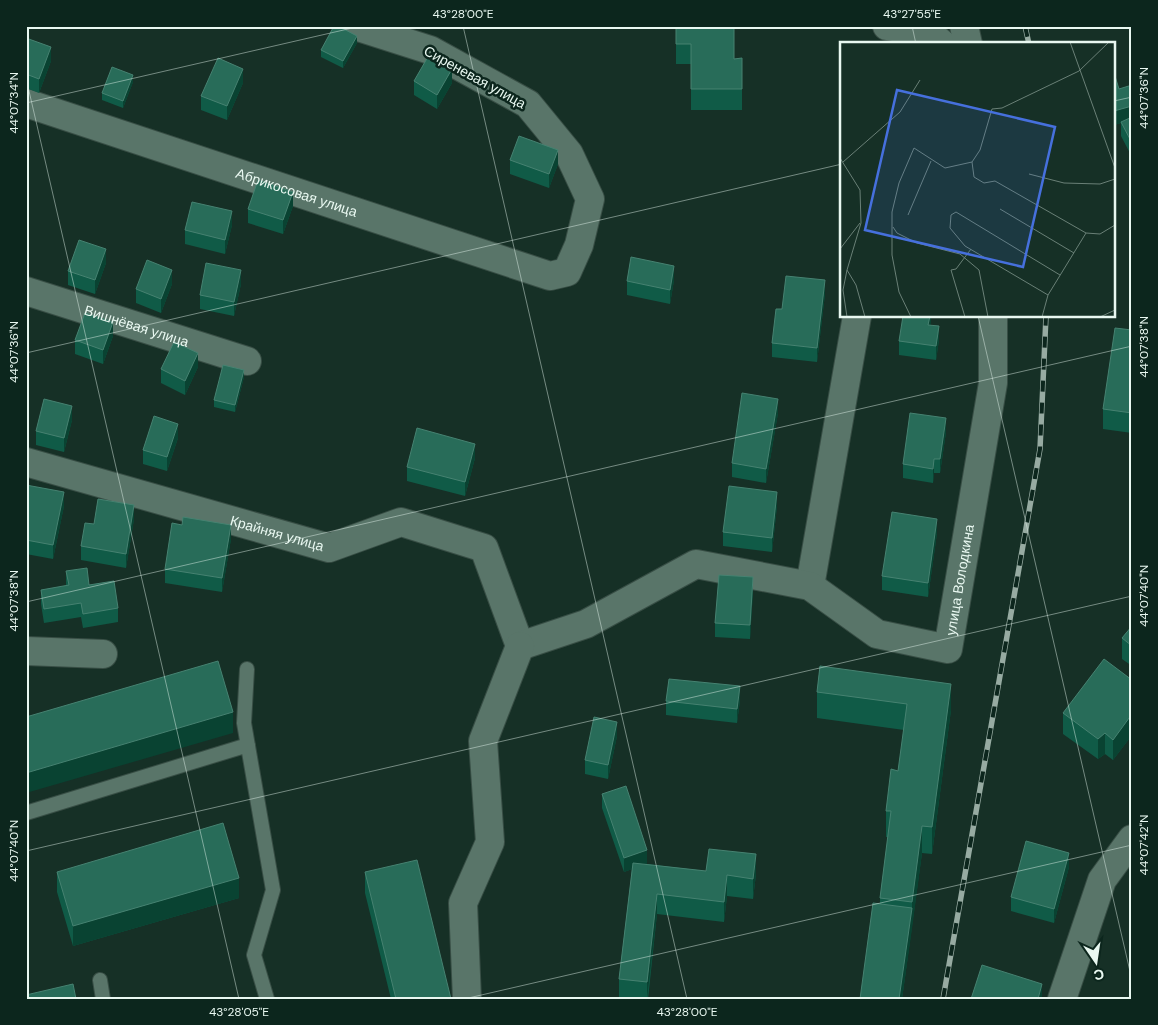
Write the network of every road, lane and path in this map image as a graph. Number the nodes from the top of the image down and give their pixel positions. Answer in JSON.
{"nodes":[{"id":1,"x":355,"y":26,"type":"edge"},
{"id":2,"x":888,"y":26,"type":"edge"},
{"id":3,"x":964,"y":26,"type":"edge"},
{"id":4,"x":389,"y":31,"type":"edge"},
{"id":5,"x":940,"y":42,"type":"edge"},
{"id":6,"x":968,"y":42,"type":"edge"},
{"id":7,"x":26,"y":104,"type":"edge"},
{"id":8,"x":567,"y":272,"type":"joint"},
{"id":9,"x":26,"y":290,"type":"edge"},
{"id":10,"x":857,"y":318,"type":"edge"},
{"id":11,"x":993,"y":318,"type":"edge"},
{"id":12,"x":247,"y":361,"type":"dead end"},
{"id":13,"x":26,"y":462,"type":"edge"},
{"id":14,"x":810,"y":586,"type":"junction"},
{"id":15,"x":520,"y":646,"type":"junction"},
{"id":16,"x":26,"y":651,"type":"edge"},
{"id":17,"x":103,"y":654,"type":"dead end"},
{"id":18,"x":247,"y":669,"type":"dead end"},
{"id":19,"x":248,"y":745,"type":"junction"},
{"id":20,"x":26,"y":813,"type":"edge"},
{"id":21,"x":1132,"y":838,"type":"edge"},
{"id":22,"x":100,"y":980,"type":"dead end"},
{"id":23,"x":103,"y":999,"type":"edge"},
{"id":24,"x":267,"y":999,"type":"edge"},
{"id":25,"x":467,"y":999,"type":"edge"},
{"id":26,"x":1062,"y":999,"type":"edge"}],
"edges":[{"from":1,"to":4,"type":"street","name":"Сиреневая улица"},
{"from":2,"to":5,"type":"street"},
{"from":3,"to":6,"type":"street"},
{"from":4,"to":8,"type":"street","name":"Сиреневая улица"},
{"from":7,"to":8,"type":"street","name":"Абрикосовая улица"},
{"from":9,"to":12,"type":"street","name":"Вишнёвая улица"},
{"from":10,"to":14,"type":"street"},
{"from":11,"to":14,"type":"street","name":"улица Володкина"},
{"from":13,"to":15,"type":"street","name":"Крайняя улица"},
{"from":14,"to":15,"type":"street","name":"улица Володкина"},
{"from":15,"to":25,"type":"street"},
{"from":16,"to":17,"type":"street"},
{"from":18,"to":19,"type":"lane"},
{"from":19,"to":20,"type":"lane"},
{"from":19,"to":24,"type":"lane"},
{"from":21,"to":26,"type":"street"},
{"from":22,"to":23,"type":"lane"}]}
